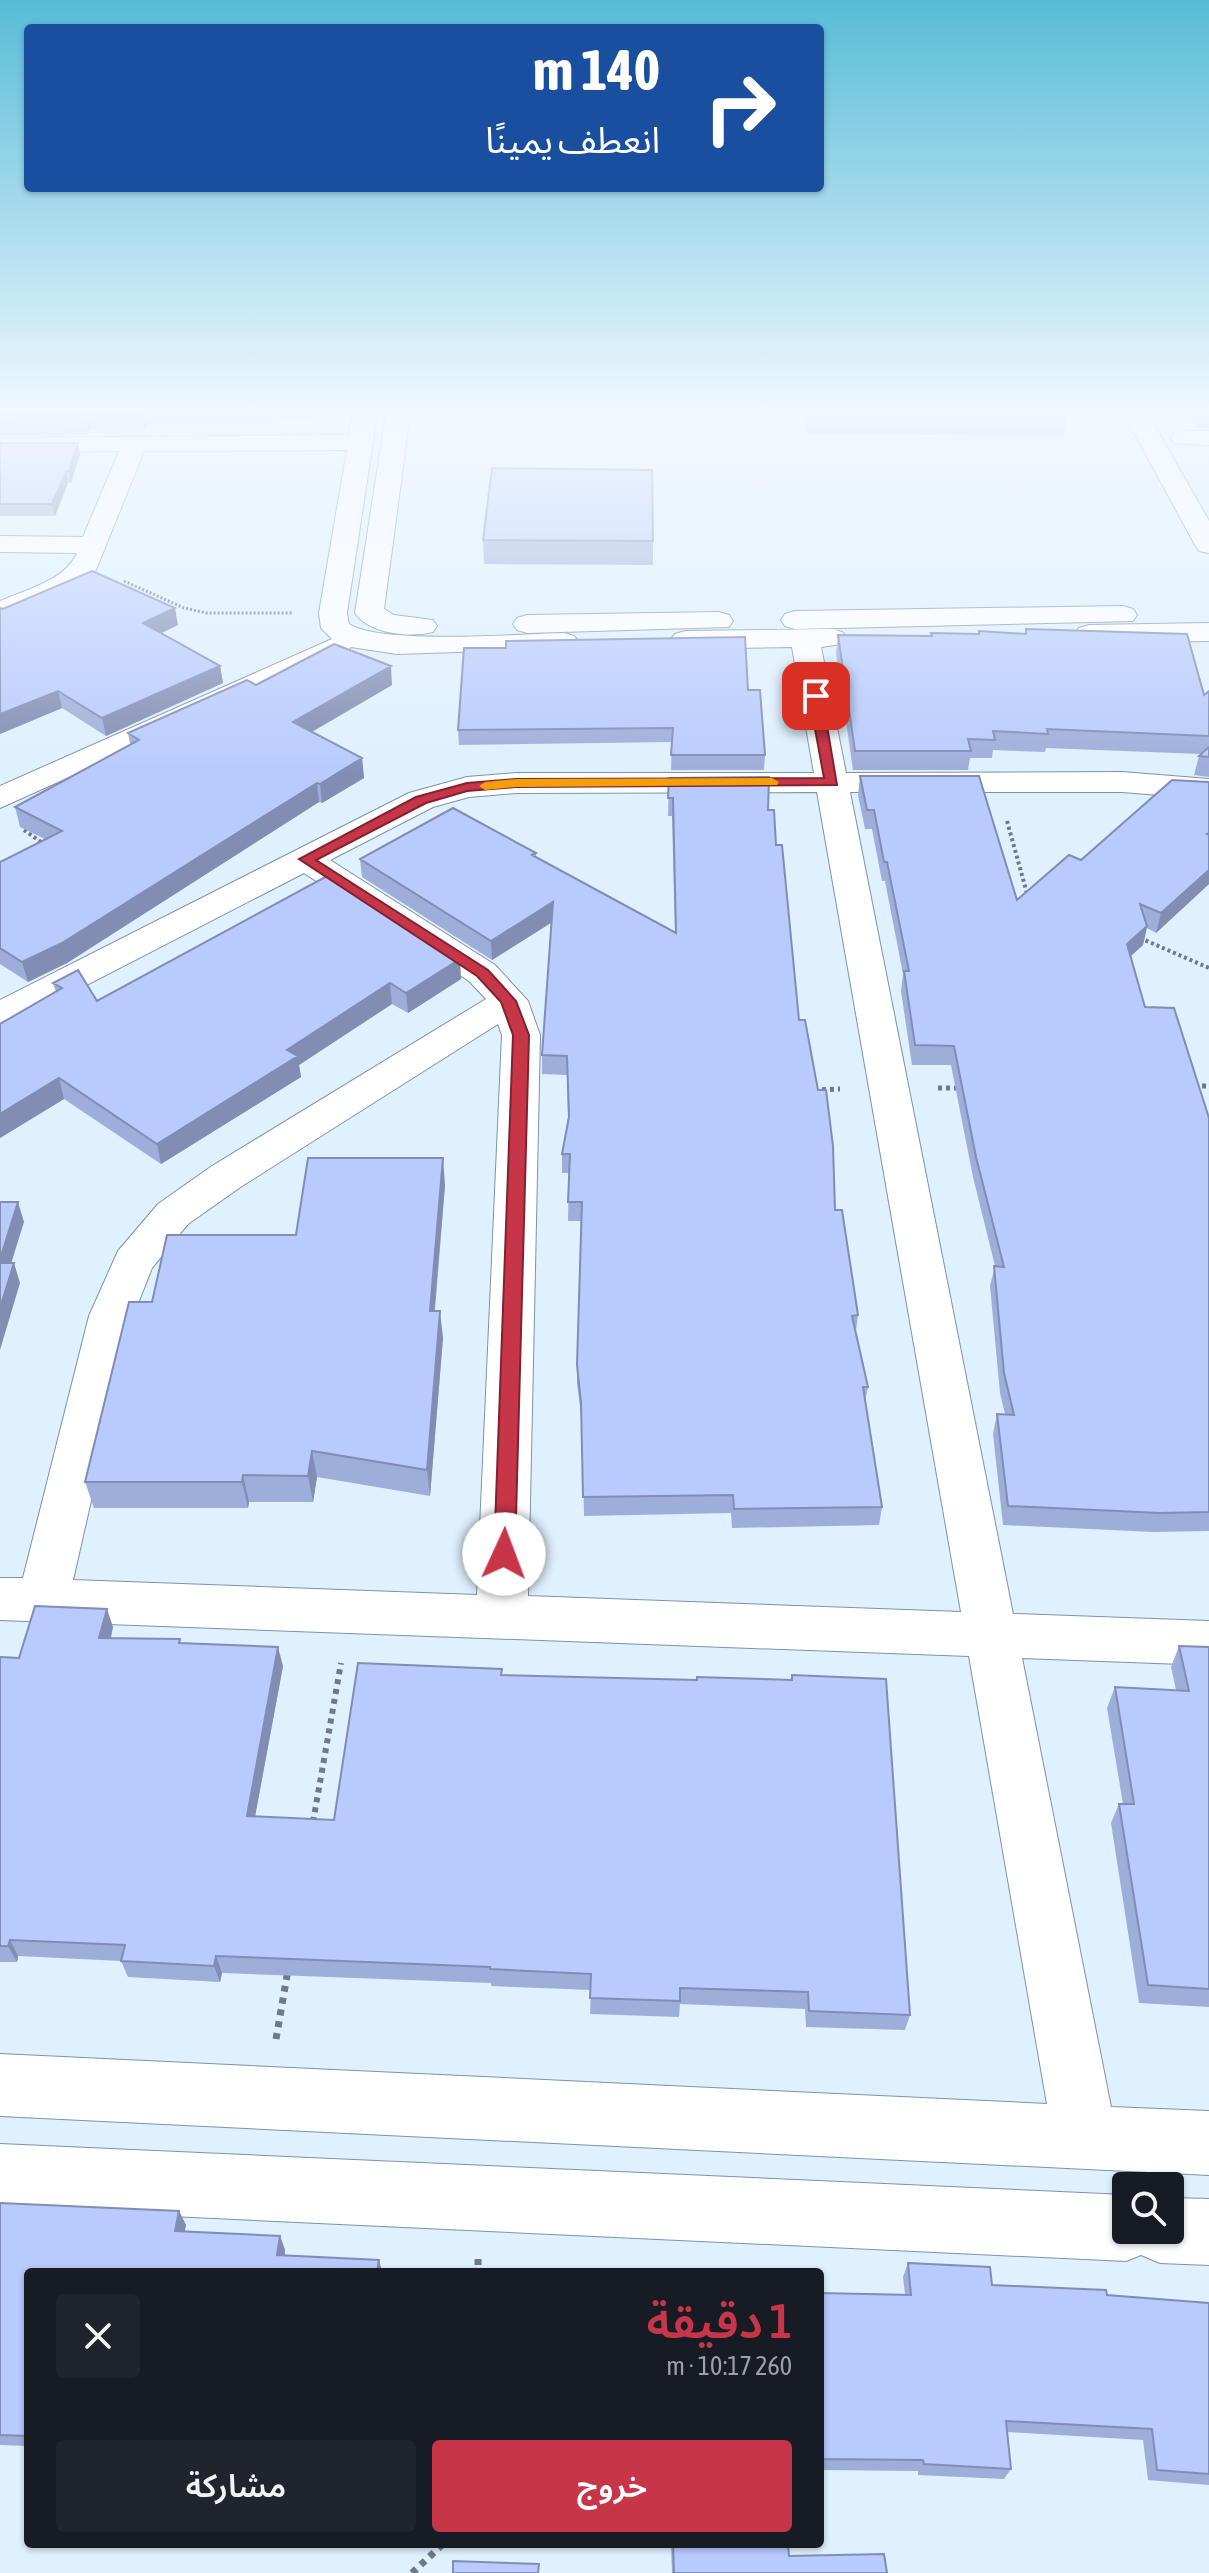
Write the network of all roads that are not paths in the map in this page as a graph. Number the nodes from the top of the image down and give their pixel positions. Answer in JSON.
{"nodes":[{"id":1,"x":96,"y":534,"type":"edge"},
{"id":2,"x":351,"y":534,"type":"edge"},
{"id":3,"x":387,"y":534,"type":"edge"},
{"id":4,"x":0,"y":544,"type":"edge"},
{"id":5,"x":88,"y":554,"type":"junction"},
{"id":6,"x":0,"y":612,"type":"edge"},
{"id":7,"x":1209,"y":614,"type":"edge"},
{"id":8,"x":379,"y":618,"type":"junction"},
{"id":9,"x":340,"y":627,"type":"junction"},
{"id":10,"x":1209,"y":632,"type":"edge"},
{"id":11,"x":805,"y":639,"type":"junction"},
{"id":12,"x":0,"y":774,"type":"edge"},
{"id":13,"x":832,"y":782,"type":"junction"},
{"id":14,"x":1209,"y":789,"type":"edge"},
{"id":15,"x":6,"y":810,"type":"edge"},
{"id":16,"x":306,"y":859,"type":"junction"},
{"id":17,"x":509,"y":1001,"type":"junction"},
{"id":18,"x":0,"y":1015,"type":"edge"},
{"id":19,"x":21,"y":1599,"type":"edge"},
{"id":20,"x":502,"y":1616,"type":"junction"},
{"id":21,"x":991,"y":1635,"type":"junction"},
{"id":22,"x":1209,"y":1643,"type":"edge"},
{"id":23,"x":0,"y":2085,"type":"edge"},
{"id":24,"x":1085,"y":2137,"type":"junction"},
{"id":25,"x":1209,"y":2143,"type":"edge"},
{"id":26,"x":0,"y":2176,"type":"edge"},
{"id":27,"x":1112,"y":2227,"type":"edge"},
{"id":28,"x":1184,"y":2231,"type":"edge"},
{"id":29,"x":1209,"y":2232,"type":"edge"}],
"edges":[{"from":1,"to":5,"type":"street"},
{"from":2,"to":9,"type":"street"},
{"from":3,"to":8,"type":"street"},
{"from":4,"to":5,"type":"street"},
{"from":5,"to":6,"type":"street"},
{"from":7,"to":8,"type":"street"},
{"from":8,"to":9,"type":"street"},
{"from":9,"to":11,"type":"street"},
{"from":9,"to":12,"type":"street"},
{"from":9,"to":15,"type":"street"},
{"from":10,"to":11,"type":"street"},
{"from":11,"to":13,"type":"street"},
{"from":13,"to":14,"type":"street"},
{"from":13,"to":16,"type":"street"},
{"from":13,"to":21,"type":"street"},
{"from":16,"to":17,"type":"street"},
{"from":16,"to":18,"type":"street"},
{"from":17,"to":19,"type":"street"},
{"from":17,"to":20,"type":"street"},
{"from":19,"to":20,"type":"street"},
{"from":20,"to":21,"type":"street"},
{"from":21,"to":22,"type":"street"},
{"from":21,"to":24,"type":"street"},
{"from":23,"to":24,"type":"street"},
{"from":24,"to":25,"type":"street"},
{"from":26,"to":27,"type":"street"},
{"from":28,"to":29,"type":"street"}]}
